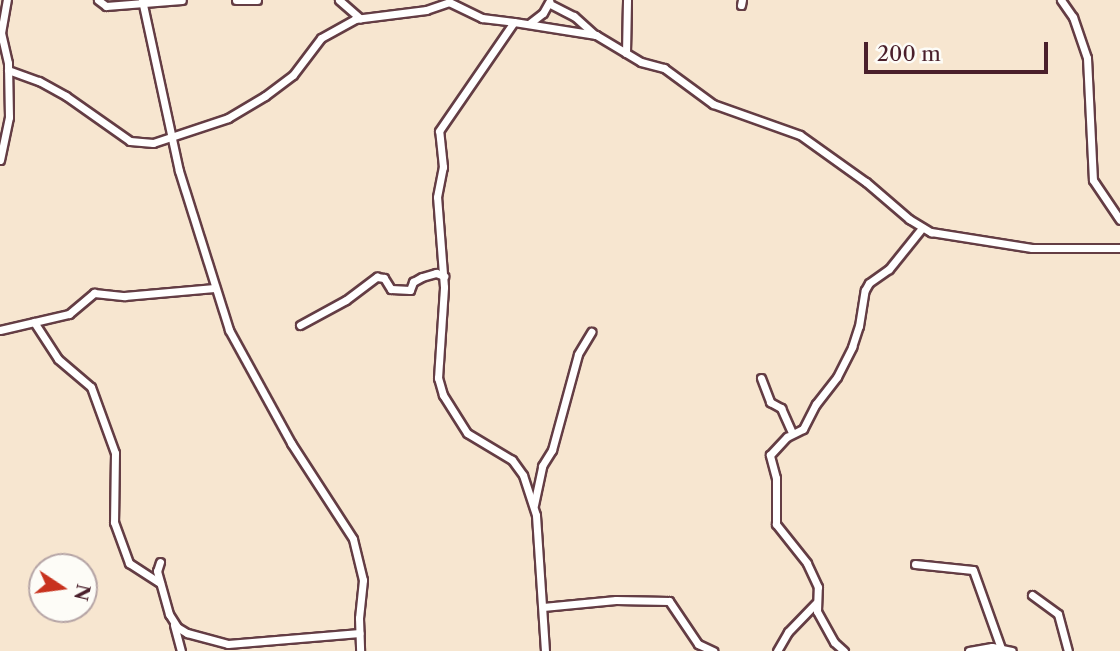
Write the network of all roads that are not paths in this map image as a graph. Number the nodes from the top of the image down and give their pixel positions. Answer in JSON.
{"nodes":[{"id":1,"x":7,"y":0,"type":"edge"},
{"id":2,"x":98,"y":0,"type":"edge"},
{"id":3,"x":182,"y":0,"type":"edge"},
{"id":4,"x":236,"y":0,"type":"edge"},
{"id":5,"x":257,"y":0,"type":"edge"},
{"id":6,"x":339,"y":0,"type":"edge"},
{"id":7,"x":627,"y":0,"type":"edge"},
{"id":8,"x":1061,"y":0,"type":"edge"},
{"id":9,"x":549,"y":2,"type":"edge"},
{"id":10,"x":143,"y":3,"type":"edge"},
{"id":11,"x":360,"y":18,"type":"junction"},
{"id":12,"x":514,"y":22,"type":"junction"},
{"id":13,"x":529,"y":23,"type":"junction"},
{"id":14,"x":596,"y":35,"type":"junction"},
{"id":15,"x":626,"y":53,"type":"junction"},
{"id":16,"x":5,"y":72,"type":"edge"},
{"id":17,"x":173,"y":138,"type":"junction"},
{"id":18,"x":0,"y":160,"type":"edge"},
{"id":19,"x":1120,"y":220,"type":"edge"},
{"id":20,"x":922,"y":228,"type":"junction"},
{"id":21,"x":1120,"y":248,"type":"edge"},
{"id":22,"x":444,"y":276,"type":"junction"},
{"id":23,"x":214,"y":288,"type":"junction"},
{"id":24,"x":34,"y":322,"type":"junction"},
{"id":25,"x":300,"y":325,"type":"dead end"},
{"id":26,"x":0,"y":330,"type":"edge"},
{"id":27,"x":591,"y":332,"type":"dead end"},
{"id":28,"x":761,"y":379,"type":"dead end"},
{"id":29,"x":792,"y":433,"type":"junction"},
{"id":30,"x":534,"y":506,"type":"junction"},
{"id":31,"x":160,"y":562,"type":"dead end"},
{"id":32,"x":915,"y":564,"type":"dead end"},
{"id":33,"x":160,"y":583,"type":"junction"},
{"id":34,"x":1032,"y":594,"type":"dead end"},
{"id":35,"x":816,"y":603,"type":"junction"},
{"id":36,"x":542,"y":607,"type":"junction"},
{"id":37,"x":173,"y":621,"type":"junction"},
{"id":38,"x":360,"y":633,"type":"junction"},
{"id":39,"x":1001,"y":648,"type":"junction"},
{"id":40,"x":181,"y":651,"type":"edge"},
{"id":41,"x":360,"y":651,"type":"edge"},
{"id":42,"x":545,"y":651,"type":"edge"},
{"id":43,"x":713,"y":651,"type":"edge"},
{"id":44,"x":777,"y":651,"type":"edge"},
{"id":45,"x":844,"y":651,"type":"edge"},
{"id":46,"x":969,"y":651,"type":"edge"},
{"id":47,"x":1012,"y":651,"type":"edge"},
{"id":48,"x":1068,"y":651,"type":"edge"}],
"edges":[{"from":1,"to":16,"type":"street"},
{"from":2,"to":10,"type":"street"},
{"from":3,"to":10,"type":"street"},
{"from":4,"to":5,"type":"street"},
{"from":6,"to":11,"type":"street"},
{"from":7,"to":15,"type":"street"},
{"from":8,"to":19,"type":"street"},
{"from":9,"to":13,"type":"street"},
{"from":9,"to":14,"type":"street"},
{"from":10,"to":17,"type":"street"},
{"from":11,"to":12,"type":"street"},
{"from":11,"to":17,"type":"street"},
{"from":12,"to":13,"type":"street"},
{"from":12,"to":22,"type":"street"},
{"from":13,"to":14,"type":"street"},
{"from":14,"to":15,"type":"street"},
{"from":15,"to":20,"type":"street"},
{"from":16,"to":17,"type":"street"},
{"from":16,"to":18,"type":"street"},
{"from":17,"to":23,"type":"street"},
{"from":20,"to":21,"type":"street"},
{"from":20,"to":29,"type":"street"},
{"from":22,"to":25,"type":"street"},
{"from":22,"to":30,"type":"street"},
{"from":23,"to":24,"type":"street"},
{"from":23,"to":38,"type":"street"},
{"from":24,"to":26,"type":"street"},
{"from":24,"to":33,"type":"street"},
{"from":27,"to":30,"type":"street"},
{"from":28,"to":29,"type":"street"},
{"from":29,"to":35,"type":"street"},
{"from":30,"to":36,"type":"street"},
{"from":31,"to":33,"type":"street"},
{"from":32,"to":39,"type":"street"},
{"from":33,"to":37,"type":"street"},
{"from":34,"to":48,"type":"street"},
{"from":35,"to":44,"type":"street"},
{"from":35,"to":45,"type":"street"},
{"from":36,"to":42,"type":"street"},
{"from":36,"to":43,"type":"street"},
{"from":37,"to":38,"type":"street"},
{"from":37,"to":40,"type":"street"},
{"from":38,"to":41,"type":"street"},
{"from":39,"to":46,"type":"street"},
{"from":39,"to":47,"type":"street"}]}
